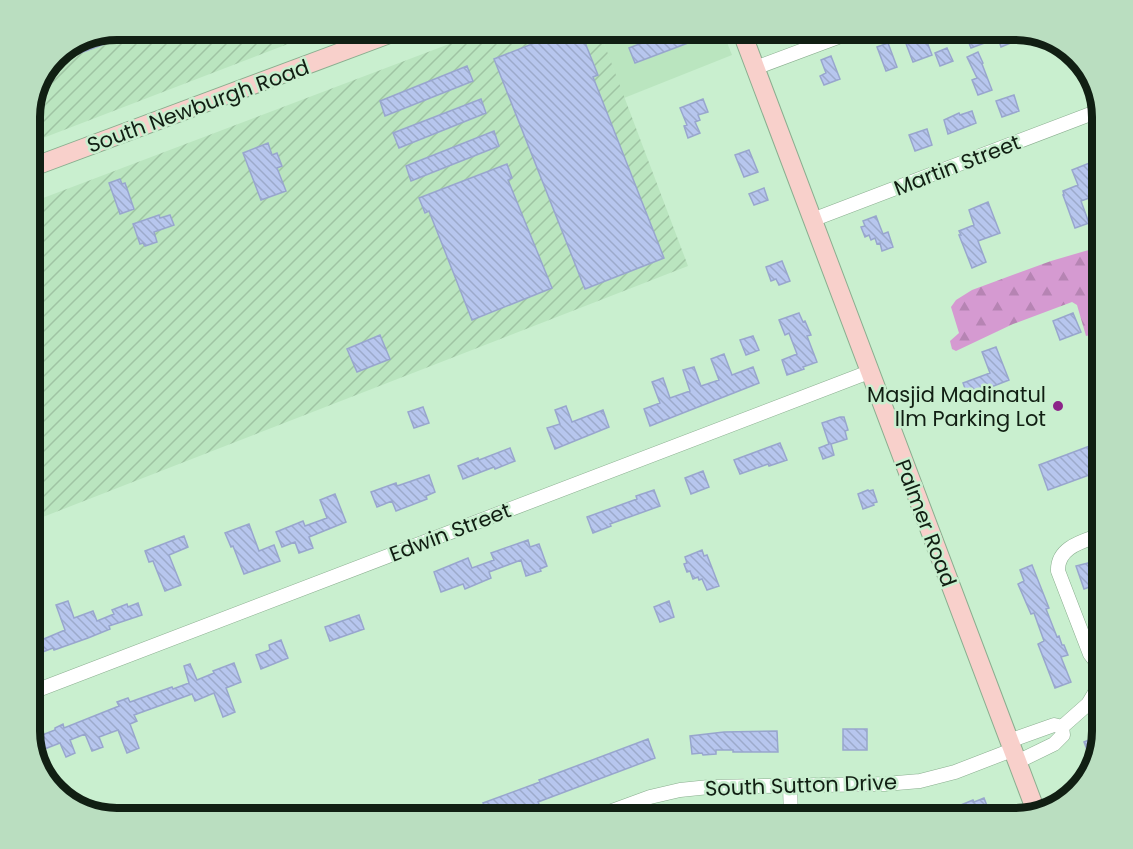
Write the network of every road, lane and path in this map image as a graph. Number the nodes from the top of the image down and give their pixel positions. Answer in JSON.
{"nodes":[{"id":1,"x":373,"y":40,"type":"edge"},
{"id":2,"x":745,"y":40,"type":"edge"},
{"id":3,"x":830,"y":40,"type":"edge"},
{"id":4,"x":755,"y":68,"type":"junction"},
{"id":5,"x":1092,"y":113,"type":"edge"},
{"id":6,"x":41,"y":164,"type":"edge"},
{"id":7,"x":812,"y":220,"type":"junction"},
{"id":8,"x":869,"y":372,"type":"junction"},
{"id":9,"x":1092,"y":539,"type":"edge"},
{"id":10,"x":1092,"y":658,"type":"edge"},
{"id":11,"x":41,"y":689,"type":"edge"},
{"id":12,"x":1092,"y":697,"type":"edge"},
{"id":13,"x":1088,"y":704,"type":"junction"},
{"id":14,"x":1092,"y":705,"type":"edge"},
{"id":15,"x":1062,"y":727,"type":"junction"},
{"id":16,"x":1013,"y":751,"type":"junction"},
{"id":17,"x":789,"y":785,"type":"junction"},
{"id":18,"x":1034,"y":806,"type":"edge"},
{"id":19,"x":621,"y":808,"type":"edge"},
{"id":20,"x":790,"y":808,"type":"edge"}],
"edges":[{"from":1,"to":6,"type":"street","name":"South Newburgh Road"},
{"from":2,"to":4,"type":"street","name":"Palmer Road"},
{"from":3,"to":4,"type":"street"},
{"from":4,"to":7,"type":"street","name":"Palmer Road"},
{"from":5,"to":7,"type":"street","name":"Martin Street"},
{"from":7,"to":8,"type":"street","name":"Palmer Road"},
{"from":8,"to":11,"type":"street","name":"Edwin Street"},
{"from":8,"to":16,"type":"street","name":"Palmer Road"},
{"from":9,"to":10,"type":"street"},
{"from":12,"to":13,"type":"street"},
{"from":13,"to":14,"type":"street"},
{"from":13,"to":15,"type":"street"},
{"from":15,"to":16,"type":"street"},
{"from":15,"to":16,"type":"street"},
{"from":16,"to":17,"type":"street","name":"South Sutton Drive"},
{"from":16,"to":18,"type":"street","name":"Palmer Road"},
{"from":17,"to":19,"type":"street","name":"South Sutton Drive"},
{"from":17,"to":20,"type":"street"}]}
